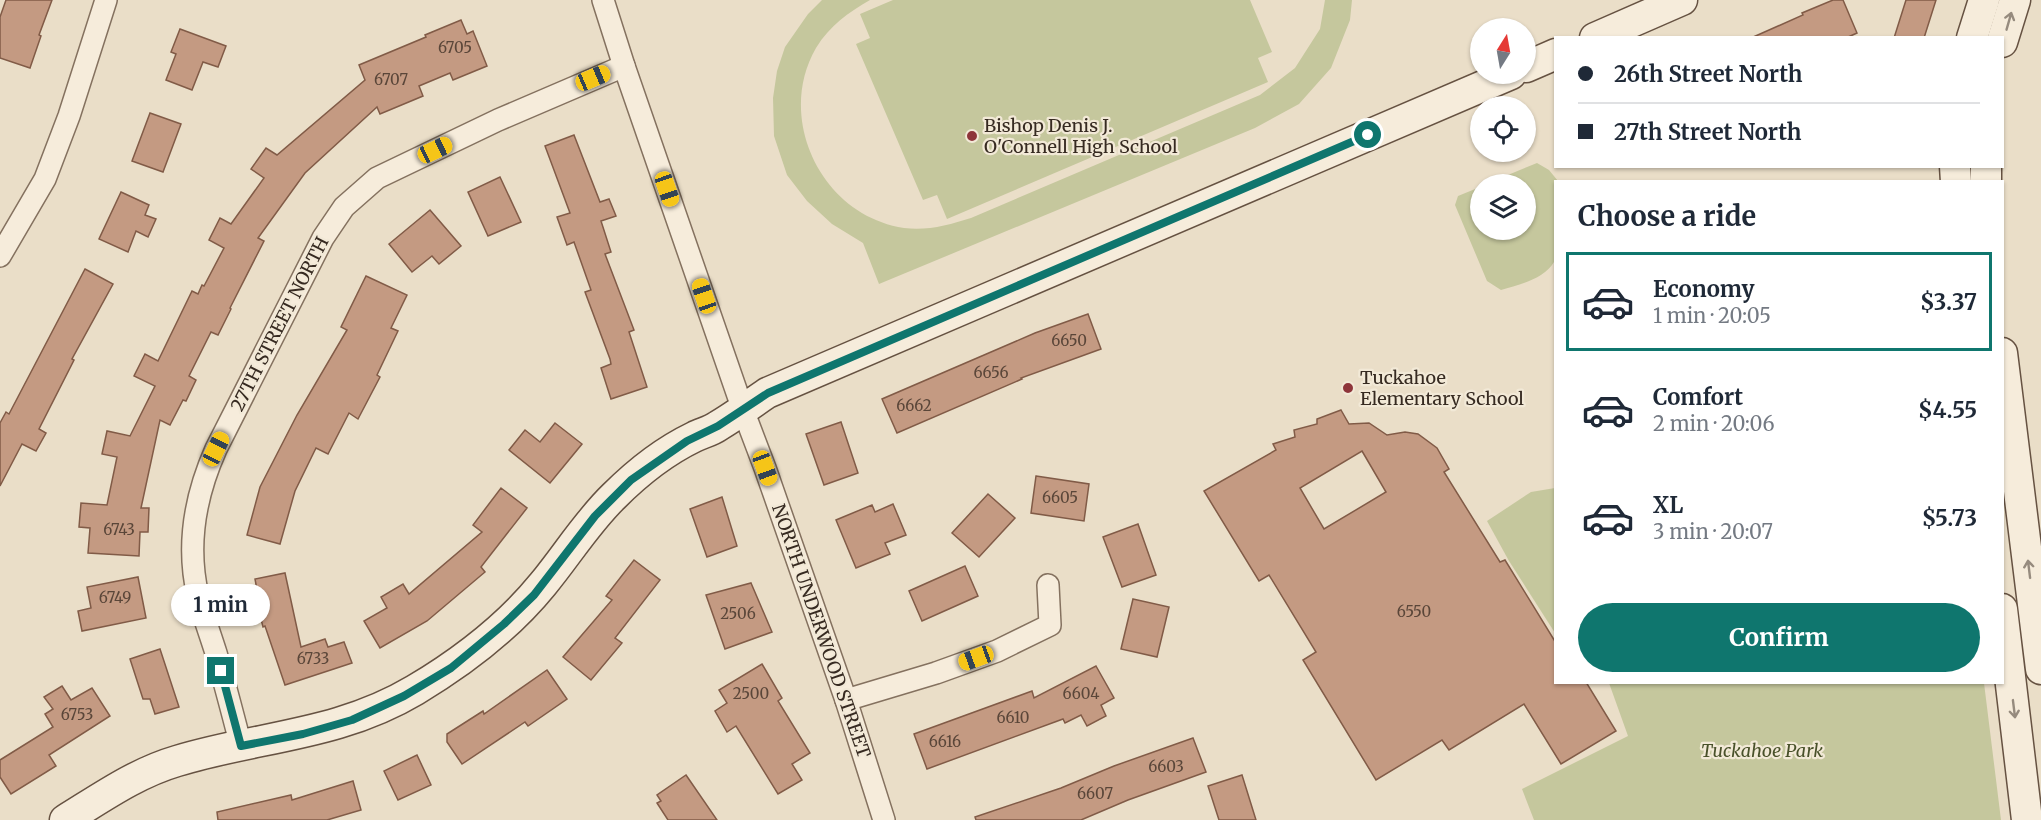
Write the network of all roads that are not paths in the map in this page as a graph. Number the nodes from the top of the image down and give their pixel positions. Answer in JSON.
{"nodes":[{"id":1,"x":106,"y":0,"type":"edge"},
{"id":2,"x":603,"y":0,"type":"edge"},
{"id":3,"x":1682,"y":0,"type":"edge"},
{"id":4,"x":1984,"y":0,"type":"edge"},
{"id":5,"x":2015,"y":0,"type":"edge"},
{"id":6,"x":1600,"y":36,"type":"edge"},
{"id":7,"x":1973,"y":36,"type":"edge"},
{"id":8,"x":2004,"y":36,"type":"edge"},
{"id":9,"x":1554,"y":55,"type":"edge"},
{"id":10,"x":1536,"y":63,"type":"edge"},
{"id":11,"x":624,"y":66,"type":"junction"},
{"id":12,"x":1488,"y":84,"type":"edge"},
{"id":13,"x":0,"y":256,"type":"edge"},
{"id":14,"x":2004,"y":369,"type":"edge"},
{"id":15,"x":743,"y":410,"type":"junction"},
{"id":16,"x":1048,"y":585,"type":"dead end"},
{"id":17,"x":2004,"y":626,"type":"edge"},
{"id":18,"x":2041,"y":669,"type":"edge"},
{"id":19,"x":846,"y":700,"type":"junction"},
{"id":20,"x":241,"y":746,"type":"junction"},
{"id":21,"x":65,"y":820,"type":"edge"},
{"id":22,"x":884,"y":820,"type":"edge"},
{"id":23,"x":2027,"y":820,"type":"edge"}],
"edges":[{"from":1,"to":13,"type":"street"},
{"from":2,"to":11,"type":"street","name":"NORTH UNDERWOOD STREET"},
{"from":3,"to":6,"type":"street"},
{"from":4,"to":7,"type":"street"},
{"from":8,"to":5,"type":"street","one_way":true},
{"from":9,"to":10,"type":"street"},
{"from":11,"to":15,"type":"street","name":"NORTH UNDERWOOD STREET"},
{"from":11,"to":20,"type":"street","name":"27TH STREET NORTH"},
{"from":12,"to":15,"type":"street"},
{"from":18,"to":14,"type":"street","one_way":true},
{"from":15,"to":19,"type":"street","name":"NORTH UNDERWOOD STREET"},
{"from":15,"to":20,"type":"street"},
{"from":16,"to":19,"type":"street"},
{"from":17,"to":23,"type":"street","one_way":true},
{"from":19,"to":22,"type":"street","name":"NORTH UNDERWOOD STREET"},
{"from":20,"to":21,"type":"street"}]}
